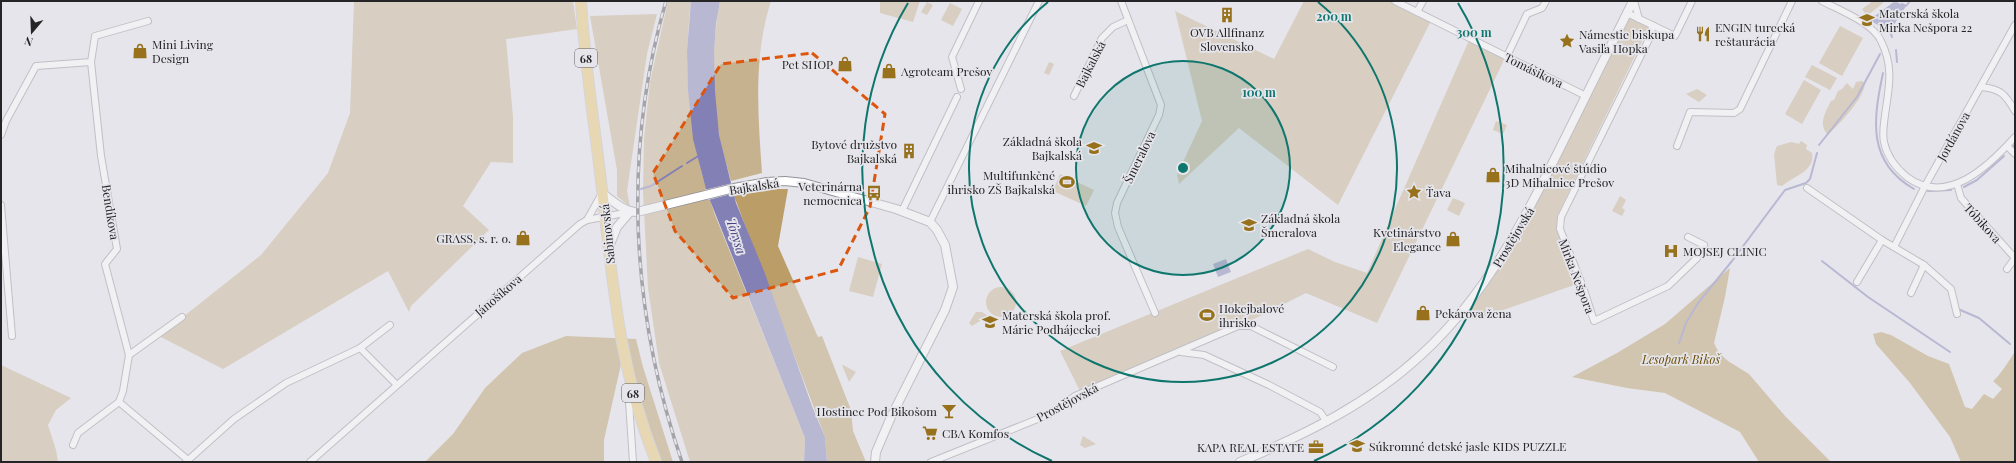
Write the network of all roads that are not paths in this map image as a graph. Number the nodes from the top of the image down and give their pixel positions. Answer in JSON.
{"nodes":[{"id":1,"x":581,"y":1,"type":"edge"},
{"id":2,"x":979,"y":1,"type":"edge"},
{"id":3,"x":1039,"y":1,"type":"edge"},
{"id":4,"x":1121,"y":1,"type":"edge"},
{"id":5,"x":1395,"y":1,"type":"edge"},
{"id":6,"x":1423,"y":1,"type":"edge"},
{"id":7,"x":1546,"y":1,"type":"edge"},
{"id":8,"x":1633,"y":1,"type":"edge"},
{"id":9,"x":1692,"y":1,"type":"edge"},
{"id":10,"x":1792,"y":1,"type":"edge"},
{"id":11,"x":1822,"y":1,"type":"edge"},
{"id":12,"x":1418,"y":12,"type":"junction"},
{"id":13,"x":1627,"y":13,"type":"junction"},
{"id":14,"x":1639,"y":19,"type":"junction"},
{"id":15,"x":1128,"y":20,"type":"junction"},
{"id":16,"x":148,"y":21,"type":"dead end"},
{"id":17,"x":1652,"y":25,"type":"junction"},
{"id":18,"x":2015,"y":25,"type":"edge"},
{"id":19,"x":1507,"y":56,"type":"junction"},
{"id":20,"x":90,"y":62,"type":"junction"},
{"id":21,"x":1981,"y":87,"type":"junction"},
{"id":22,"x":961,"y":89,"type":"dead end"},
{"id":23,"x":1074,"y":96,"type":"dead end"},
{"id":24,"x":1586,"y":96,"type":"junction"},
{"id":25,"x":957,"y":97,"type":"dead end"},
{"id":26,"x":2015,"y":111,"type":"edge"},
{"id":27,"x":1,"y":135,"type":"edge"},
{"id":28,"x":2015,"y":137,"type":"edge"},
{"id":29,"x":1677,"y":146,"type":"dead end"},
{"id":30,"x":2007,"y":146,"type":"junction"},
{"id":31,"x":2015,"y":154,"type":"edge"},
{"id":32,"x":1957,"y":184,"type":"junction"},
{"id":33,"x":1925,"y":186,"type":"junction"},
{"id":34,"x":1806,"y":188,"type":"dead end"},
{"id":35,"x":602,"y":193,"type":"junction"},
{"id":36,"x":1,"y":205,"type":"edge"},
{"id":37,"x":902,"y":211,"type":"junction"},
{"id":38,"x":630,"y":212,"type":"junction"},
{"id":39,"x":605,"y":217,"type":"junction"},
{"id":40,"x":587,"y":220,"type":"junction"},
{"id":41,"x":930,"y":222,"type":"junction"},
{"id":42,"x":1688,"y":237,"type":"dead end"},
{"id":43,"x":1882,"y":240,"type":"junction"},
{"id":44,"x":1894,"y":247,"type":"junction"},
{"id":45,"x":608,"y":250,"type":"junction"},
{"id":46,"x":2015,"y":258,"type":"edge"},
{"id":47,"x":1924,"y":265,"type":"junction"},
{"id":48,"x":2007,"y":269,"type":"dead end"},
{"id":49,"x":1857,"y":282,"type":"dead end"},
{"id":50,"x":1911,"y":294,"type":"dead end"},
{"id":51,"x":1155,"y":313,"type":"dead end"},
{"id":52,"x":1957,"y":314,"type":"dead end"},
{"id":53,"x":182,"y":317,"type":"dead end"},
{"id":54,"x":390,"y":325,"type":"dead end"},
{"id":55,"x":12,"y":336,"type":"dead end"},
{"id":56,"x":1206,"y":341,"type":"junction"},
{"id":57,"x":360,"y":348,"type":"junction"},
{"id":58,"x":1181,"y":352,"type":"junction"},
{"id":59,"x":129,"y":355,"type":"junction"},
{"id":60,"x":1204,"y":355,"type":"junction"},
{"id":61,"x":1333,"y":367,"type":"dead end"},
{"id":62,"x":627,"y":372,"type":"junction"},
{"id":63,"x":397,"y":384,"type":"junction"},
{"id":64,"x":119,"y":402,"type":"junction"},
{"id":65,"x":1327,"y":422,"type":"junction"},
{"id":66,"x":73,"y":445,"type":"dead end"},
{"id":67,"x":187,"y":461,"type":"edge"},
{"id":68,"x":310,"y":462,"type":"edge"},
{"id":69,"x":633,"y":462,"type":"edge"},
{"id":70,"x":656,"y":462,"type":"edge"},
{"id":71,"x":875,"y":462,"type":"edge"},
{"id":72,"x":931,"y":462,"type":"edge"},
{"id":73,"x":1240,"y":462,"type":"edge"}],
"edges":[{"from":1,"to":35,"type":"main road","name":"Sabinovská","number":"68"},
{"from":2,"to":22,"type":"street"},
{"from":3,"to":41,"type":"street"},
{"from":4,"to":15,"type":"street","name":"Šmeralova"},
{"from":5,"to":12,"type":"street","name":"Tomášikova"},
{"from":6,"to":12,"type":"street"},
{"from":7,"to":19,"type":"street"},
{"from":8,"to":13,"type":"street","name":"Prostějovská"},
{"from":8,"to":14,"type":"street"},
{"from":9,"to":17,"type":"street"},
{"from":10,"to":29,"type":"street"},
{"from":11,"to":33,"type":"street"},
{"from":12,"to":19,"type":"street","name":"Tomášikova"},
{"from":13,"to":14,"type":"street"},
{"from":13,"to":24,"type":"street","name":"Prostějovská"},
{"from":14,"to":17,"type":"street"},
{"from":15,"to":23,"type":"street","name":"Bajkalská"},
{"from":15,"to":51,"type":"street","name":"Šmeralova"},
{"from":16,"to":20,"type":"street"},
{"from":17,"to":42,"type":"street","name":"Mirka Nešpora"},
{"from":18,"to":21,"type":"street","name":"Jordánova"},
{"from":19,"to":24,"type":"street","name":"Tomášikova"},
{"from":20,"to":27,"type":"street"},
{"from":20,"to":59,"type":"street","name":"Bendíkova"},
{"from":21,"to":26,"type":"street"},
{"from":21,"to":33,"type":"street","name":"Jordánova"},
{"from":24,"to":65,"type":"street","name":"Prostějovská"},
{"from":25,"to":37,"type":"street"},
{"from":28,"to":30,"type":"street"},
{"from":30,"to":31,"type":"street"},
{"from":30,"to":32,"type":"street"},
{"from":32,"to":33,"type":"street"},
{"from":32,"to":46,"type":"street","name":"Tóbikova"},
{"from":33,"to":44,"type":"street","name":"Jordánova"},
{"from":34,"to":43,"type":"street"},
{"from":35,"to":38,"type":"street"},
{"from":35,"to":39,"type":"main road","name":"Sabinovská","number":"68"},
{"from":35,"to":40,"type":"street"},
{"from":36,"to":55,"type":"street"},
{"from":37,"to":38,"type":"street","name":"Bajkalská"},
{"from":37,"to":41,"type":"street","name":"Bajkalská"},
{"from":38,"to":39,"type":"street","name":"Bajkalská"},
{"from":38,"to":45,"type":"street"},
{"from":39,"to":40,"type":"street"},
{"from":39,"to":45,"type":"main road","name":"Sabinovská","number":"68"},
{"from":40,"to":63,"type":"street","name":"Jánošíkova"},
{"from":41,"to":71,"type":"street"},
{"from":43,"to":44,"type":"street"},
{"from":43,"to":49,"type":"street"},
{"from":44,"to":47,"type":"street"},
{"from":45,"to":62,"type":"main road","name":"Sabinovská","number":"68"},
{"from":46,"to":48,"type":"street","name":"Tóbikova"},
{"from":47,"to":50,"type":"street"},
{"from":47,"to":52,"type":"street"},
{"from":53,"to":59,"type":"street"},
{"from":54,"to":57,"type":"street"},
{"from":56,"to":58,"type":"street","name":"Prostějovská"},
{"from":56,"to":60,"type":"street"},
{"from":56,"to":61,"type":"street","name":"Prostějovská"},
{"from":57,"to":63,"type":"street"},
{"from":57,"to":67,"type":"street"},
{"from":58,"to":60,"type":"street","name":"Prostějovská"},
{"from":58,"to":72,"type":"street","name":"Prostějovská"},
{"from":59,"to":64,"type":"street","name":"Bendíkova"},
{"from":60,"to":65,"type":"street","name":"Prostějovská"},
{"from":62,"to":69,"type":"street"},
{"from":62,"to":70,"type":"main road","name":"Sabinovská","number":"68"},
{"from":63,"to":68,"type":"street","name":"Jánošíkova"},
{"from":64,"to":66,"type":"street"},
{"from":64,"to":67,"type":"street"},
{"from":65,"to":73,"type":"street","name":"Prostějovská"}]}
